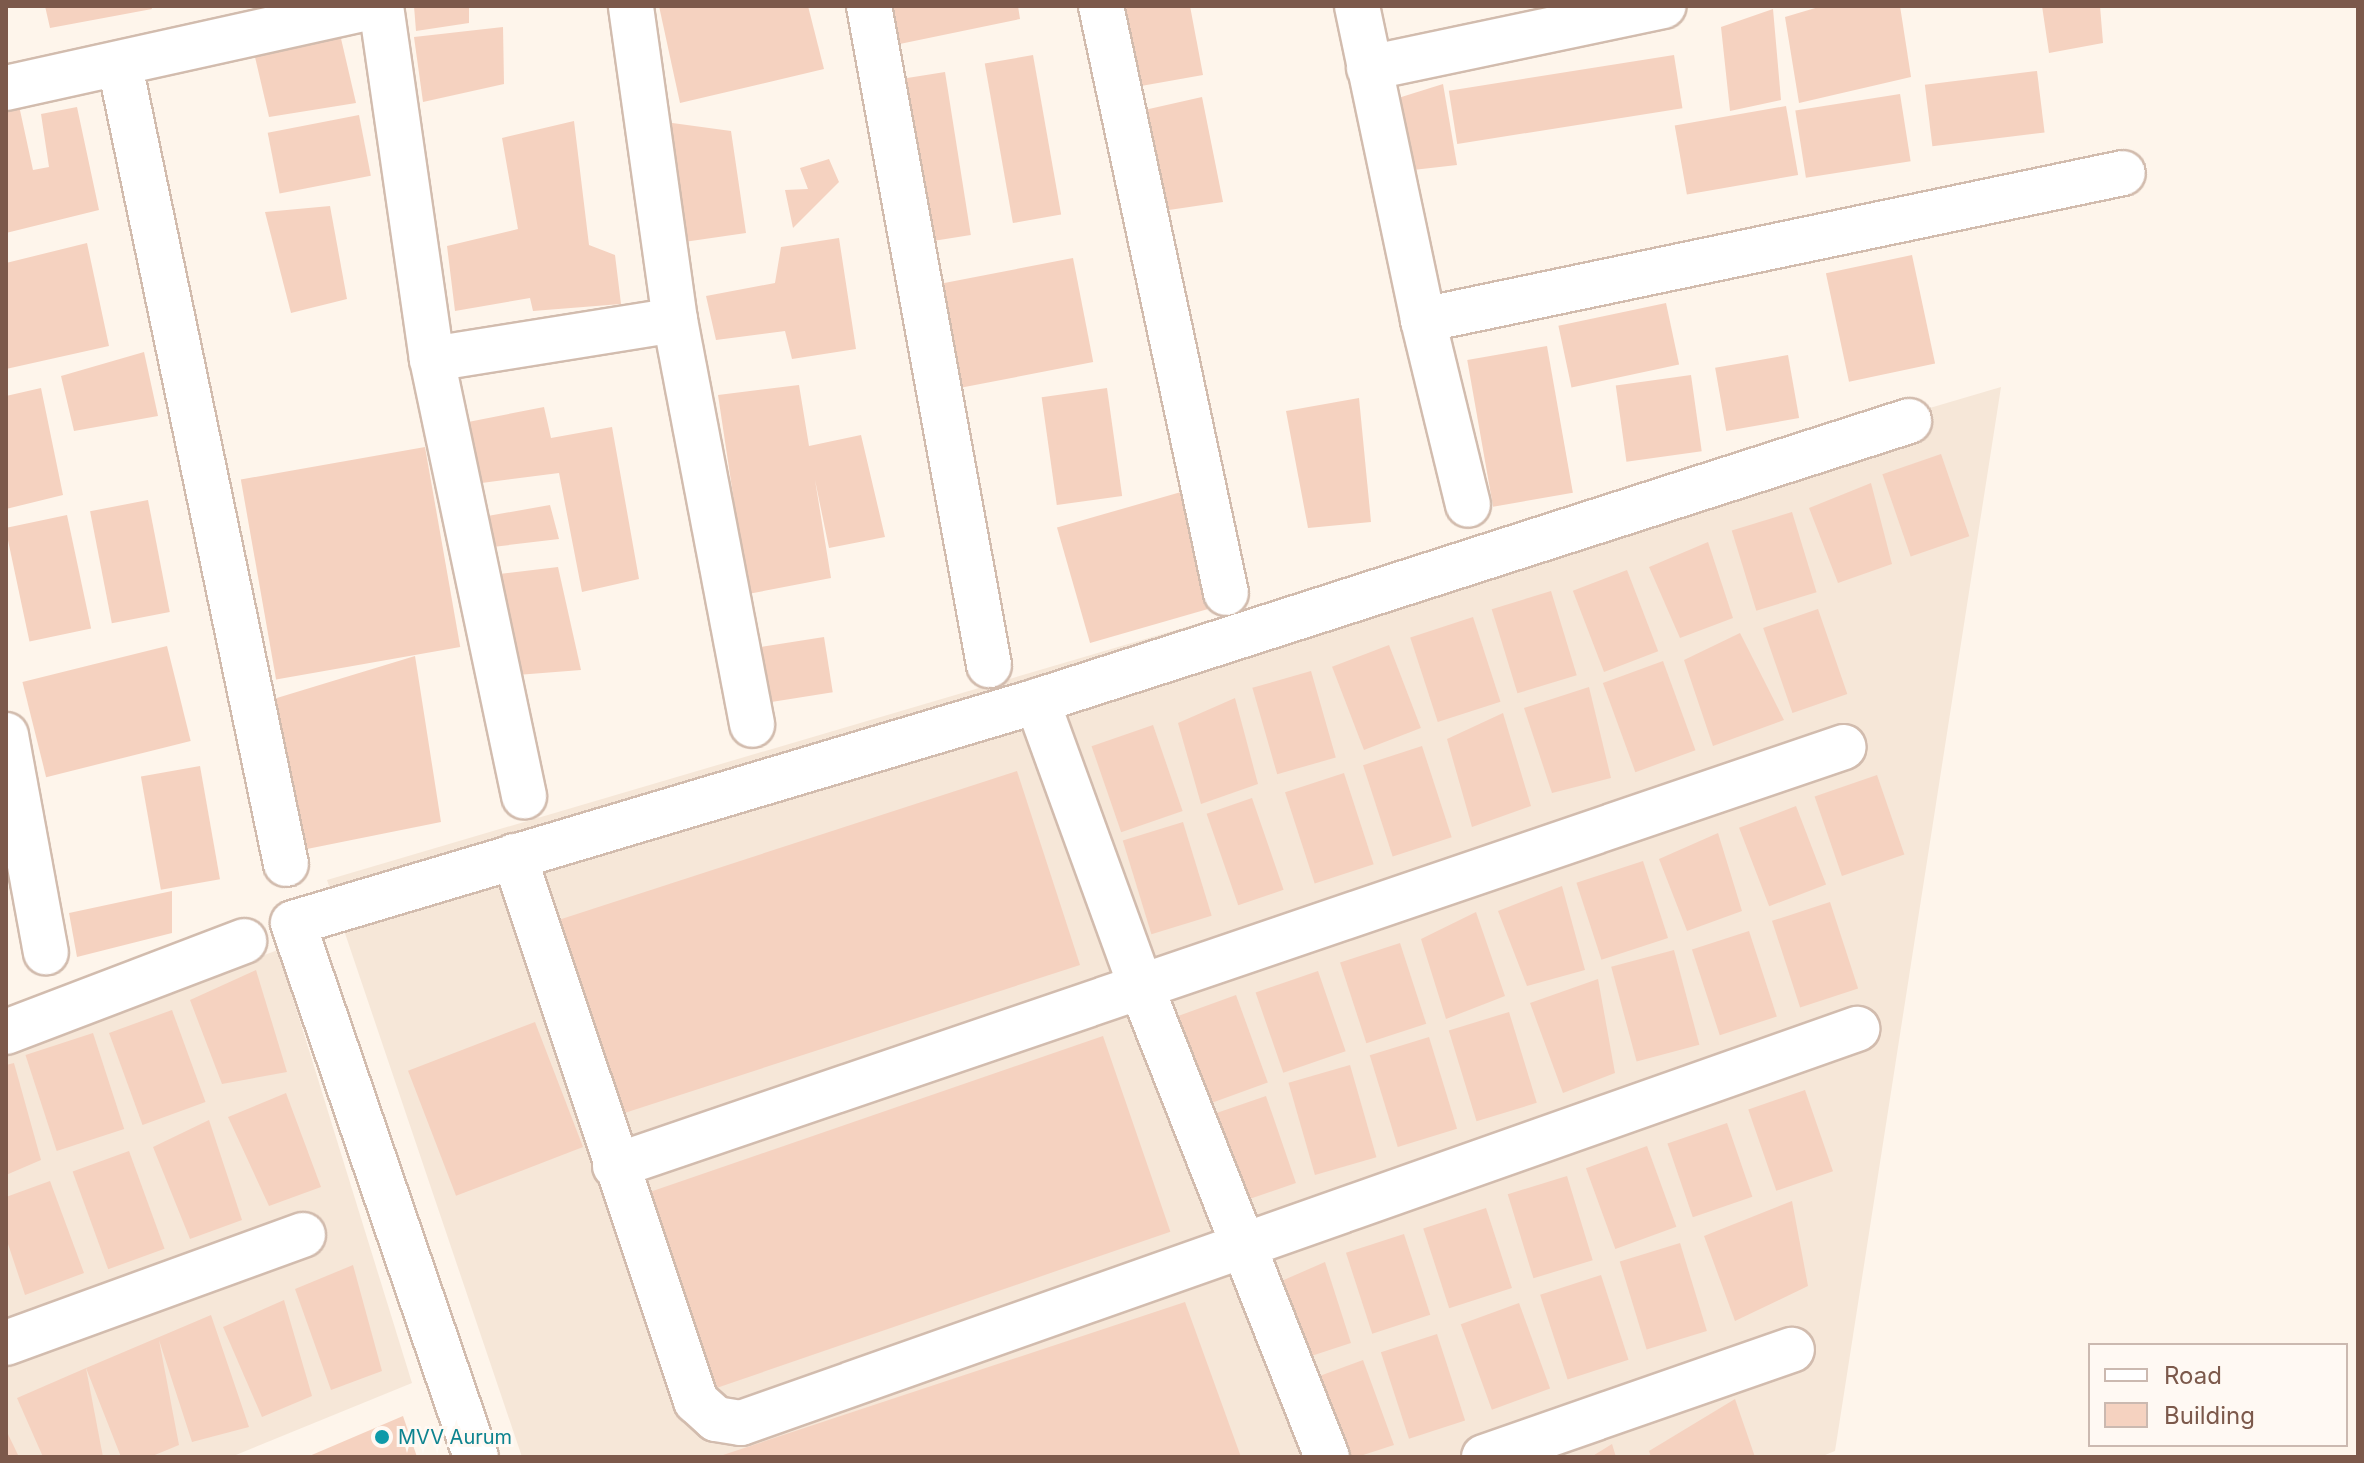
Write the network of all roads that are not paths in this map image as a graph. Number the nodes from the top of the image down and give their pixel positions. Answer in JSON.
{"nodes":[{"id":1,"x":375,"y":6,"type":"edge"},
{"id":2,"x":381,"y":6,"type":"edge"},
{"id":3,"x":631,"y":6,"type":"edge"},
{"id":4,"x":869,"y":6,"type":"edge"},
{"id":5,"x":1101,"y":6,"type":"edge"},
{"id":6,"x":1357,"y":6,"type":"edge"},
{"id":7,"x":1664,"y":6,"type":"edge"},
{"id":8,"x":120,"y":66,"type":"junction"},
{"id":9,"x":1369,"y":68,"type":"junction"},
{"id":10,"x":6,"y":88,"type":"edge"},
{"id":11,"x":2123,"y":173,"type":"dead end"},
{"id":12,"x":675,"y":320,"type":"junction"},
{"id":13,"x":1423,"y":320,"type":"junction"},
{"id":14,"x":432,"y":359,"type":"junction"},
{"id":15,"x":1909,"y":421,"type":"dead end"},
{"id":16,"x":1468,"y":505,"type":"dead end"},
{"id":17,"x":1226,"y":593,"type":"dead end"},
{"id":18,"x":989,"y":665,"type":"dead end"},
{"id":19,"x":1037,"y":701,"type":"junction"},
{"id":20,"x":752,"y":725,"type":"dead end"},
{"id":21,"x":6,"y":735,"type":"edge"},
{"id":22,"x":1844,"y":747,"type":"dead end"},
{"id":23,"x":524,"y":796,"type":"dead end"},
{"id":24,"x":514,"y":856,"type":"junction"},
{"id":25,"x":286,"y":864,"type":"dead end"},
{"id":26,"x":244,"y":941,"type":"dead end"},
{"id":27,"x":46,"y":952,"type":"dead end"},
{"id":28,"x":1140,"y":984,"type":"junction"},
{"id":29,"x":1857,"y":1029,"type":"dead end"},
{"id":30,"x":6,"y":1032,"type":"edge"},
{"id":31,"x":615,"y":1166,"type":"junction"},
{"id":32,"x":303,"y":1235,"type":"dead end"},
{"id":33,"x":1244,"y":1245,"type":"junction"},
{"id":34,"x":6,"y":1343,"type":"edge"},
{"id":35,"x":1792,"y":1350,"type":"dead end"},
{"id":36,"x":476,"y":1457,"type":"edge"},
{"id":37,"x":1327,"y":1457,"type":"edge"},
{"id":38,"x":1484,"y":1457,"type":"edge"}],
"edges":[{"from":1,"to":8,"type":"street"},
{"from":2,"to":14,"type":"street"},
{"from":3,"to":12,"type":"street"},
{"from":4,"to":18,"type":"street"},
{"from":5,"to":17,"type":"street"},
{"from":6,"to":9,"type":"street"},
{"from":7,"to":9,"type":"street"},
{"from":8,"to":10,"type":"street"},
{"from":8,"to":25,"type":"street"},
{"from":9,"to":13,"type":"street"},
{"from":11,"to":13,"type":"street"},
{"from":12,"to":14,"type":"street"},
{"from":12,"to":20,"type":"street"},
{"from":13,"to":16,"type":"street"},
{"from":14,"to":23,"type":"street"},
{"from":15,"to":19,"type":"street"},
{"from":19,"to":24,"type":"street"},
{"from":19,"to":28,"type":"street"},
{"from":21,"to":27,"type":"street"},
{"from":22,"to":28,"type":"street"},
{"from":24,"to":31,"type":"street"},
{"from":24,"to":36,"type":"street"},
{"from":26,"to":30,"type":"street"},
{"from":28,"to":31,"type":"street"},
{"from":28,"to":33,"type":"street"},
{"from":29,"to":33,"type":"street"},
{"from":31,"to":33,"type":"street"},
{"from":32,"to":34,"type":"street"},
{"from":33,"to":37,"type":"street"},
{"from":35,"to":38,"type":"street"}]}
